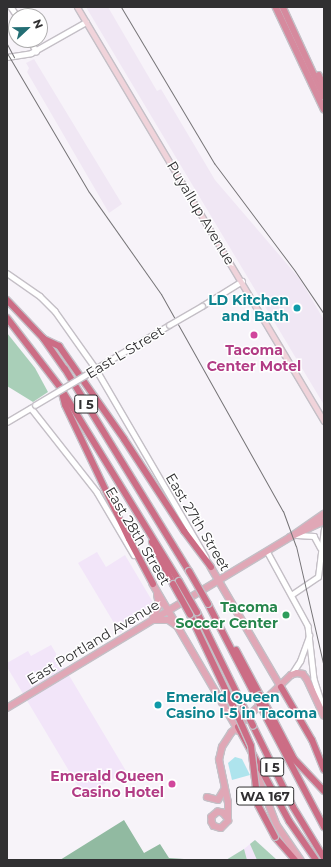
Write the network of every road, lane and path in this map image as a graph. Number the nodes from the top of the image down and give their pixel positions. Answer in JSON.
{"nodes":[{"id":1,"x":77,"y":7,"type":"edge"},
{"id":2,"x":276,"y":7,"type":"edge"},
{"id":3,"x":283,"y":7,"type":"edge"},
{"id":4,"x":86,"y":22,"type":"junction"},
{"id":5,"x":302,"y":46,"type":"junction"},
{"id":6,"x":34,"y":48,"type":"edge"},
{"id":7,"x":36,"y":51,"type":"junction"},
{"id":8,"x":7,"y":57,"type":"edge"},
{"id":9,"x":324,"y":86,"type":"edge"},
{"id":10,"x":324,"y":96,"type":"edge"},
{"id":11,"x":324,"y":108,"type":"edge"},
{"id":12,"x":7,"y":273,"type":"edge"},
{"id":13,"x":242,"y":281,"type":"junction"},
{"id":14,"x":7,"y":300,"type":"edge"},
{"id":15,"x":7,"y":318,"type":"edge"},
{"id":16,"x":43,"y":338,"type":"junction"},
{"id":17,"x":94,"y":370,"type":"junction"},
{"id":18,"x":60,"y":387,"type":"junction"},
{"id":19,"x":314,"y":402,"type":"junction"},
{"id":20,"x":30,"y":408,"type":"junction"},
{"id":21,"x":324,"y":415,"type":"edge"},
{"id":22,"x":324,"y":420,"type":"edge"},
{"id":23,"x":7,"y":422,"type":"edge"},
{"id":24,"x":324,"y":514,"type":"edge"},
{"id":25,"x":324,"y":521,"type":"edge"},
{"id":26,"x":324,"y":525,"type":"edge"},
{"id":27,"x":312,"y":528,"type":"junction"},
{"id":28,"x":324,"y":529,"type":"edge"},
{"id":29,"x":294,"y":535,"type":"junction"},
{"id":30,"x":324,"y":545,"type":"edge"},
{"id":31,"x":321,"y":550,"type":"junction"},
{"id":32,"x":267,"y":551,"type":"junction"},
{"id":33,"x":211,"y":567,"type":"junction"},
{"id":34,"x":219,"y":580,"type":"junction"},
{"id":35,"x":176,"y":582,"type":"junction"},
{"id":36,"x":154,"y":586,"type":"junction"},
{"id":37,"x":291,"y":595,"type":"junction"},
{"id":38,"x":169,"y":610,"type":"junction"},
{"id":39,"x":152,"y":620,"type":"junction"},
{"id":40,"x":178,"y":626,"type":"junction"},
{"id":41,"x":310,"y":630,"type":"junction"},
{"id":42,"x":272,"y":672,"type":"junction"},
{"id":43,"x":290,"y":677,"type":"junction"},
{"id":44,"x":281,"y":687,"type":"junction"},
{"id":45,"x":7,"y":708,"type":"edge"},
{"id":46,"x":324,"y":710,"type":"edge"},
{"id":47,"x":267,"y":713,"type":"junction"},
{"id":48,"x":324,"y":715,"type":"edge"},
{"id":49,"x":238,"y":727,"type":"junction"},
{"id":50,"x":324,"y":770,"type":"edge"},
{"id":51,"x":224,"y":786,"type":"junction"},
{"id":52,"x":324,"y":791,"type":"edge"},
{"id":53,"x":226,"y":796,"type":"junction"},
{"id":54,"x":206,"y":797,"type":"dead end"},
{"id":55,"x":219,"y":812,"type":"junction"},
{"id":56,"x":227,"y":818,"type":"junction"},
{"id":57,"x":324,"y":827,"type":"edge"},
{"id":58,"x":324,"y":858,"type":"edge"},
{"id":59,"x":295,"y":860,"type":"edge"},
{"id":60,"x":301,"y":860,"type":"edge"},
{"id":61,"x":316,"y":860,"type":"edge"}],
"edges":[{"from":1,"to":4,"type":"main road","name":"Puyallup Avenue"},
{"from":2,"to":11,"type":"highway"},
{"from":3,"to":5,"type":"highway"},
{"from":4,"to":7,"type":"street"},
{"from":4,"to":13,"type":"main road","name":"Puyallup Avenue"},
{"from":5,"to":9,"type":"highway"},
{"from":5,"to":10,"type":"highway"},
{"from":6,"to":7,"type":"street"},
{"from":7,"to":8,"type":"street"},
{"from":12,"to":17,"type":"street","name":"East 27th Street"},
{"from":13,"to":17,"type":"street","name":"East L Street","bridge":true},
{"from":13,"to":19,"type":"main road","name":"Puyallup Avenue"},
{"from":14,"to":16,"type":"highway","number":"I 5"},
{"from":15,"to":18,"type":"highway","number":"I 5"},
{"from":16,"to":33,"type":"highway"},
{"from":16,"to":47,"type":"highway","number":"I 5","bridge":true},
{"from":17,"to":20,"type":"street","name":"East L Street","bridge":true},
{"from":17,"to":33,"type":"street","name":"East 27th Street"},
{"from":18,"to":35,"type":"highway","number":"I 5"},
{"from":18,"to":36,"type":"highway"},
{"from":19,"to":21,"type":"main road"},
{"from":19,"to":22,"type":"main road","name":"Puyallup Avenue"},
{"from":20,"to":23,"type":"street","name":"East L Street"},
{"from":20,"to":36,"type":"street","name":"East 28th Street"},
{"from":24,"to":29,"type":"main road","name":"East Portland Avenue"},
{"from":25,"to":27,"type":"main road","name":"East Portland Avenue"},
{"from":26,"to":27,"type":"main road"},
{"from":27,"to":29,"type":"main road","name":"East Portland Avenue"},
{"from":28,"to":31,"type":"street"},
{"from":29,"to":31,"type":"street"},
{"from":29,"to":32,"type":"main road","name":"East Portland Avenue"},
{"from":30,"to":31,"type":"street"},
{"from":31,"to":37,"type":"street"},
{"from":32,"to":34,"type":"main road","name":"East Portland Avenue"},
{"from":32,"to":37,"type":"street"},
{"from":33,"to":34,"type":"main road","name":"East 27th Street"},
{"from":34,"to":38,"type":"main road","name":"East Portland Avenue"},
{"from":34,"to":42,"type":"main road","name":"East 27th Street"},
{"from":35,"to":58,"type":"highway","number":"I 5","bridge":true},
{"from":35,"to":59,"type":"highway","bridge":true},
{"from":36,"to":38,"type":"main road","name":"East 28th Street"},
{"from":36,"to":39,"type":"main road"},
{"from":37,"to":41,"type":"street"},
{"from":38,"to":39,"type":"main road","name":"East Portland Avenue"},
{"from":38,"to":40,"type":"main road","name":"East 28th Street"},
{"from":39,"to":40,"type":"main road"},
{"from":39,"to":45,"type":"main road","name":"East Portland Avenue"},
{"from":40,"to":49,"type":"main road","name":"East 28th Street"},
{"from":41,"to":43,"type":"street"},
{"from":41,"to":46,"type":"street"},
{"from":42,"to":43,"type":"main road"},
{"from":42,"to":44,"type":"main road","name":"East 27th Street"},
{"from":43,"to":44,"type":"main road"},
{"from":43,"to":48,"type":"main road"},
{"from":44,"to":49,"type":"main road"},
{"from":44,"to":50,"type":"highway"},
{"from":47,"to":52,"type":"highway"},
{"from":47,"to":57,"type":"highway","number":"I 5"},
{"from":49,"to":51,"type":"main road"},
{"from":49,"to":60,"type":"main road","number":"WA 167"},
{"from":49,"to":61,"type":"highway"},
{"from":51,"to":53,"type":"main road"},
{"from":51,"to":54,"type":"main road"},
{"from":53,"to":55,"type":"main road"},
{"from":53,"to":56,"type":"main road"},
{"from":55,"to":56,"type":"main road"},
{"from":55,"to":56,"type":"main road"}]}
